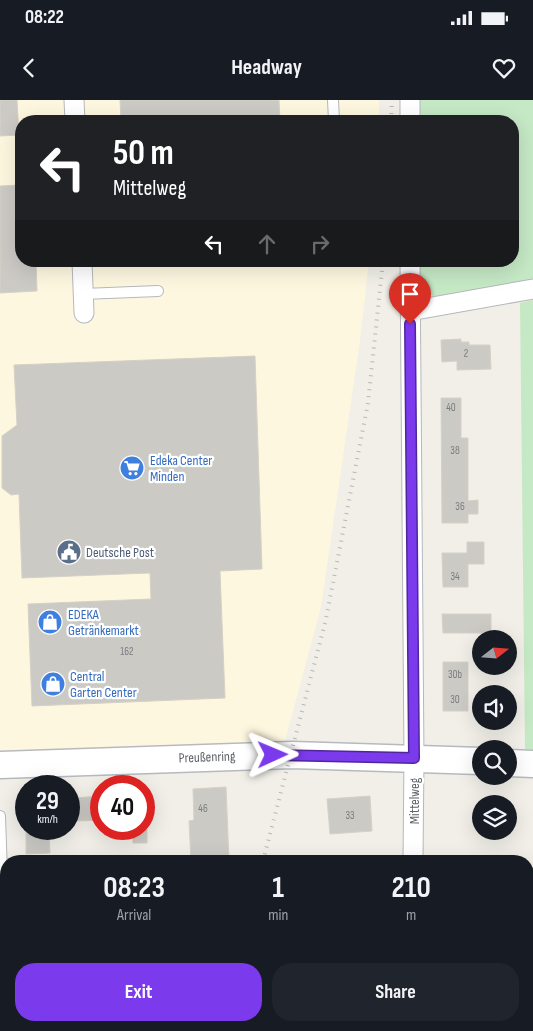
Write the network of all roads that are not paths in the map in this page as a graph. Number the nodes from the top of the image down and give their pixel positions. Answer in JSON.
{"nodes":[{"id":1,"x":74,"y":100,"type":"edge"},
{"id":2,"x":333,"y":100,"type":"edge"},
{"id":3,"x":410,"y":100,"type":"edge"},
{"id":4,"x":75,"y":115,"type":"edge"},
{"id":5,"x":334,"y":115,"type":"edge"},
{"id":6,"x":410,"y":115,"type":"edge"},
{"id":7,"x":82,"y":267,"type":"edge"},
{"id":8,"x":410,"y":267,"type":"edge"},
{"id":9,"x":533,"y":289,"type":"edge"},
{"id":10,"x":158,"y":291,"type":"dead end"},
{"id":11,"x":83,"y":294,"type":"junction"},
{"id":12,"x":410,"y":311,"type":"junction"},
{"id":13,"x":84,"y":314,"type":"dead end"},
{"id":14,"x":414,"y":758,"type":"junction"},
{"id":15,"x":472,"y":761,"type":"edge"},
{"id":16,"x":517,"y":763,"type":"edge"},
{"id":17,"x":533,"y":764,"type":"edge"},
{"id":18,"x":0,"y":765,"type":"edge"},
{"id":19,"x":0,"y":816,"type":"edge"},
{"id":20,"x":1,"y":855,"type":"edge"},
{"id":21,"x":413,"y":855,"type":"edge"}],
"edges":[{"from":1,"to":4,"type":"street"},
{"from":2,"to":5,"type":"lane"},
{"from":3,"to":6,"type":"street"},
{"from":7,"to":11,"type":"street"},
{"from":8,"to":12,"type":"street","name":"Mittelweg"},
{"from":9,"to":12,"type":"street"},
{"from":10,"to":11,"type":"lane"},
{"from":11,"to":13,"type":"street"},
{"from":12,"to":14,"type":"street","name":"Mittelweg"},
{"from":14,"to":15,"type":"street","name":"Preußenring"},
{"from":14,"to":18,"type":"street","name":"Preußenring"},
{"from":14,"to":21,"type":"street","name":"Mittelweg"},
{"from":16,"to":17,"type":"street"},
{"from":19,"to":20,"type":"lane"}]}
